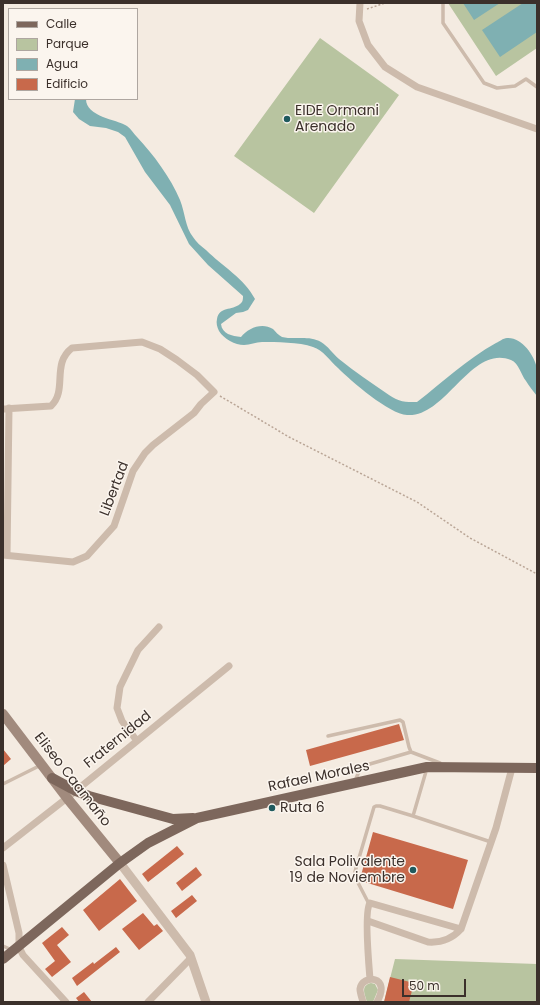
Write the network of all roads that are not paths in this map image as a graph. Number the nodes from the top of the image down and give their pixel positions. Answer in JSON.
{"nodes":[{"id":1,"x":360,"y":3,"type":"edge"},
{"id":2,"x":443,"y":3,"type":"edge"},
{"id":3,"x":537,"y":87,"type":"edge"},
{"id":4,"x":537,"y":130,"type":"edge"},
{"id":5,"x":6,"y":409,"type":"edge"},
{"id":6,"x":5,"y":491,"type":"edge"},
{"id":7,"x":5,"y":555,"type":"edge"},
{"id":8,"x":159,"y":626,"type":"dead end"},
{"id":9,"x":229,"y":666,"type":"dead end"},
{"id":10,"x":3,"y":714,"type":"edge"},
{"id":11,"x":328,"y":736,"type":"dead end"},
{"id":12,"x":136,"y":741,"type":"junction"},
{"id":13,"x":411,"y":752,"type":"junction"},
{"id":14,"x":42,"y":765,"type":"junction"},
{"id":15,"x":427,"y":767,"type":"junction"},
{"id":16,"x":451,"y":767,"type":"junction"},
{"id":17,"x":512,"y":768,"type":"junction"},
{"id":18,"x":537,"y":768,"type":"edge"},
{"id":19,"x":52,"y":778,"type":"junction"},
{"id":20,"x":3,"y":784,"type":"edge"},
{"id":21,"x":354,"y":784,"type":"junction"},
{"id":22,"x":76,"y":791,"type":"junction"},
{"id":23,"x":68,"y":798,"type":"junction"},
{"id":24,"x":414,"y":816,"type":"junction"},
{"id":25,"x":197,"y":818,"type":"junction"},
{"id":26,"x":491,"y":842,"type":"junction"},
{"id":27,"x":3,"y":848,"type":"edge"},
{"id":28,"x":120,"y":863,"type":"junction"},
{"id":29,"x":3,"y":865,"type":"edge"},
{"id":30,"x":369,"y":904,"type":"junction"},
{"id":31,"x":368,"y":922,"type":"junction"},
{"id":32,"x":461,"y":929,"type":"junction"},
{"id":33,"x":3,"y":946,"type":"edge"},
{"id":34,"x":16,"y":949,"type":"junction"},
{"id":35,"x":191,"y":958,"type":"junction"},
{"id":36,"x":3,"y":959,"type":"edge"},
{"id":37,"x":370,"y":979,"type":"junction"},
{"id":38,"x":66,"y":1002,"type":"edge"},
{"id":39,"x":148,"y":1002,"type":"edge"},
{"id":40,"x":206,"y":1002,"type":"edge"},
{"id":41,"x":363,"y":1002,"type":"edge"},
{"id":42,"x":377,"y":1002,"type":"edge"}],
"edges":[{"from":1,"to":4,"type":"street"},
{"from":2,"to":3,"type":"lane"},
{"from":5,"to":6,"type":"street"},
{"from":5,"to":7,"type":"street","name":"Libertad"},
{"from":6,"to":7,"type":"street"},
{"from":8,"to":12,"type":"street"},
{"from":9,"to":12,"type":"street","name":"Fraternidad"},
{"from":10,"to":14,"type":"main road","name":"Eliseo Caamaño"},
{"from":11,"to":13,"type":"lane"},
{"from":12,"to":22,"type":"street","name":"Fraternidad"},
{"from":13,"to":16,"type":"lane"},
{"from":13,"to":21,"type":"lane"},
{"from":14,"to":19,"type":"main road","name":"Eliseo Caamaño"},
{"from":14,"to":20,"type":"lane"},
{"from":15,"to":16,"type":"main road","name":"Rafael Morales"},
{"from":15,"to":21,"type":"main road","name":"Rafael Morales"},
{"from":15,"to":24,"type":"lane"},
{"from":16,"to":17,"type":"main road","name":"Rafael Morales"},
{"from":17,"to":18,"type":"main road","name":"Rafael Morales"},
{"from":17,"to":26,"type":"street"},
{"from":19,"to":22,"type":"main road"},
{"from":19,"to":23,"type":"main road","name":"Eliseo Caamaño"},
{"from":21,"to":25,"type":"main road","name":"Rafael Morales"},
{"from":22,"to":23,"type":"street","name":"Fraternidad"},
{"from":22,"to":25,"type":"main road"},
{"from":23,"to":27,"type":"street","name":"Fraternidad"},
{"from":23,"to":28,"type":"main road","name":"Eliseo Caamaño"},
{"from":24,"to":26,"type":"lane"},
{"from":24,"to":30,"type":"lane"},
{"from":25,"to":28,"type":"main road","name":"Rafael Morales"},
{"from":26,"to":32,"type":"street"},
{"from":28,"to":34,"type":"main road","name":"Rafael Morales"},
{"from":28,"to":35,"type":"street"},
{"from":29,"to":34,"type":"street"},
{"from":30,"to":31,"type":"street"},
{"from":30,"to":32,"type":"street"},
{"from":31,"to":32,"type":"street"},
{"from":31,"to":37,"type":"street"},
{"from":33,"to":34,"type":"lane"},
{"from":34,"to":36,"type":"main road","name":"Rafael Morales"},
{"from":34,"to":38,"type":"street"},
{"from":35,"to":39,"type":"street"},
{"from":35,"to":40,"type":"street"},
{"from":37,"to":41,"type":"street"},
{"from":37,"to":42,"type":"street"}]}
